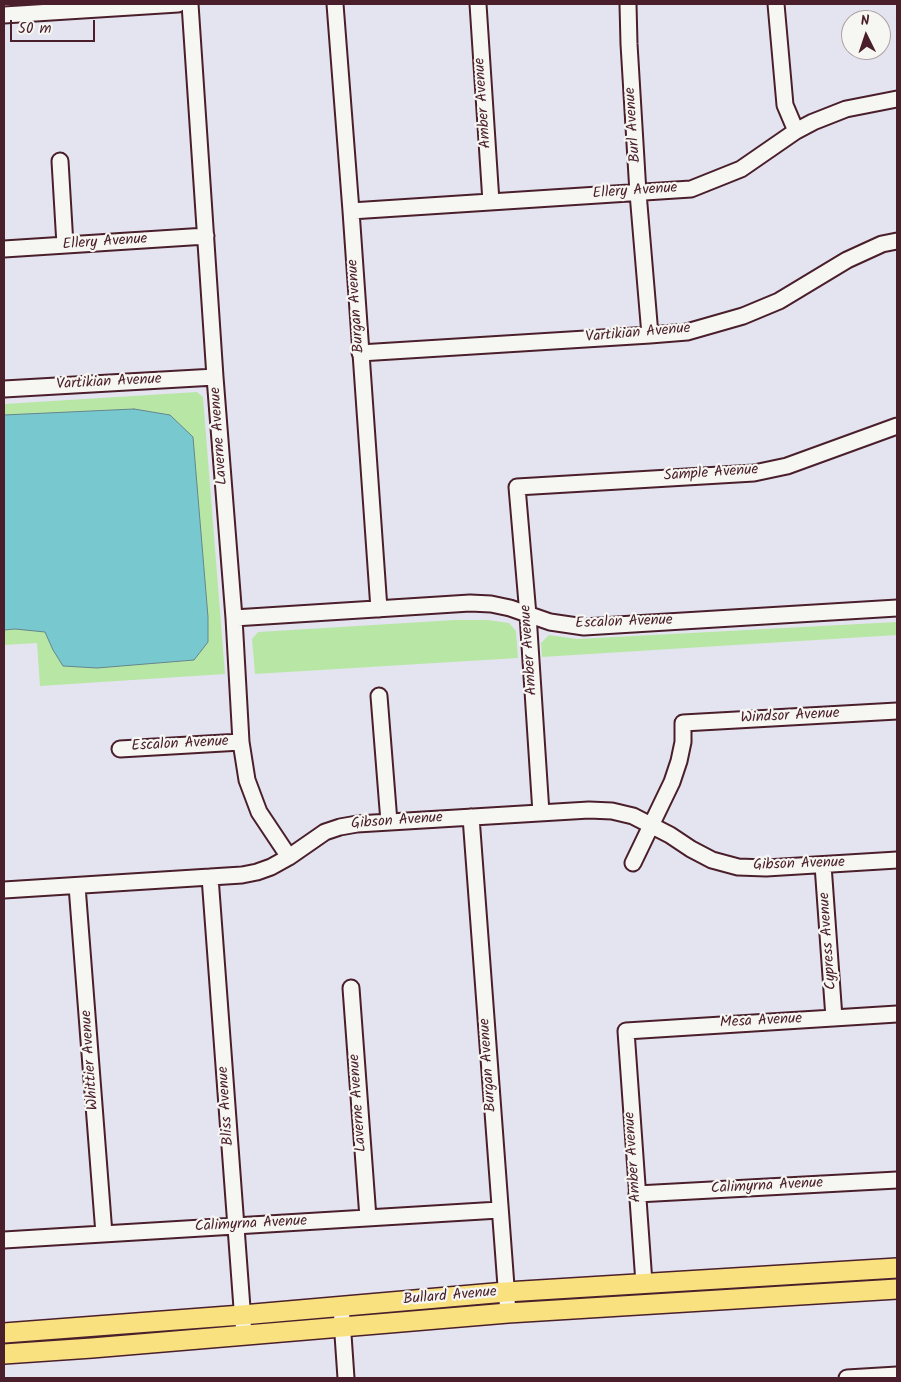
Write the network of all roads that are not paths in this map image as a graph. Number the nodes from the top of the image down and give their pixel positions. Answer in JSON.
{"nodes":[{"id":1,"x":178,"y":4,"type":"edge"},
{"id":2,"x":190,"y":4,"type":"edge"},
{"id":3,"x":335,"y":4,"type":"edge"},
{"id":4,"x":478,"y":4,"type":"edge"},
{"id":5,"x":628,"y":4,"type":"edge"},
{"id":6,"x":776,"y":4,"type":"edge"},
{"id":7,"x":4,"y":15,"type":"edge"},
{"id":8,"x":897,"y":100,"type":"edge"},
{"id":9,"x":796,"y":131,"type":"junction"},
{"id":10,"x":60,"y":161,"type":"dead end"},
{"id":11,"x":638,"y":193,"type":"junction"},
{"id":12,"x":491,"y":202,"type":"junction"},
{"id":13,"x":351,"y":211,"type":"junction"},
{"id":14,"x":206,"y":236,"type":"junction"},
{"id":15,"x":897,"y":241,"type":"edge"},
{"id":16,"x":65,"y":245,"type":"junction"},
{"id":17,"x":4,"y":249,"type":"edge"},
{"id":18,"x":650,"y":335,"type":"junction"},
{"id":19,"x":360,"y":353,"type":"junction"},
{"id":20,"x":215,"y":376,"type":"junction"},
{"id":21,"x":4,"y":389,"type":"edge"},
{"id":22,"x":897,"y":426,"type":"edge"},
{"id":23,"x":517,"y":487,"type":"joint"},
{"id":24,"x":897,"y":608,"type":"edge"},
{"id":25,"x":379,"y":609,"type":"junction"},
{"id":26,"x":528,"y":615,"type":"junction"},
{"id":27,"x":234,"y":618,"type":"junction"},
{"id":28,"x":379,"y":696,"type":"dead end"},
{"id":29,"x":897,"y":711,"type":"edge"},
{"id":30,"x":241,"y":742,"type":"junction"},
{"id":31,"x":120,"y":749,"type":"dead end"},
{"id":32,"x":541,"y":813,"type":"junction"},
{"id":33,"x":471,"y":817,"type":"junction"},
{"id":34,"x":389,"y":822,"type":"junction"},
{"id":35,"x":651,"y":825,"type":"junction"},
{"id":36,"x":289,"y":857,"type":"junction"},
{"id":37,"x":897,"y":860,"type":"edge"},
{"id":38,"x":633,"y":863,"type":"dead end"},
{"id":39,"x":823,"y":865,"type":"junction"},
{"id":40,"x":210,"y":877,"type":"junction"},
{"id":41,"x":78,"y":886,"type":"junction"},
{"id":42,"x":4,"y":890,"type":"edge"},
{"id":43,"x":351,"y":988,"type":"dead end"},
{"id":44,"x":897,"y":1014,"type":"edge"},
{"id":45,"x":834,"y":1018,"type":"junction"},
{"id":46,"x":626,"y":1030,"type":"joint"},
{"id":47,"x":897,"y":1180,"type":"edge"},
{"id":48,"x":637,"y":1194,"type":"junction"},
{"id":49,"x":499,"y":1210,"type":"junction"},
{"id":50,"x":368,"y":1218,"type":"junction"},
{"id":51,"x":235,"y":1226,"type":"junction"},
{"id":52,"x":104,"y":1234,"type":"junction"},
{"id":53,"x":4,"y":1240,"type":"edge"},
{"id":54,"x":897,"y":1268,"type":"edge"},
{"id":55,"x":897,"y":1279,"type":"edge"},
{"id":56,"x":644,"y":1283,"type":"junction"},
{"id":57,"x":897,"y":1289,"type":"edge"},
{"id":58,"x":506,"y":1292,"type":"junction"},
{"id":59,"x":833,"y":1292,"type":"junction"},
{"id":60,"x":341,"y":1306,"type":"junction"},
{"id":61,"x":508,"y":1313,"type":"junction"},
{"id":62,"x":242,"y":1315,"type":"junction"},
{"id":63,"x":342,"y":1326,"type":"junction"},
{"id":64,"x":4,"y":1333,"type":"edge"},
{"id":65,"x":244,"y":1335,"type":"junction"},
{"id":66,"x":4,"y":1354,"type":"edge"},
{"id":67,"x":897,"y":1375,"type":"edge"},
{"id":68,"x":873,"y":1377,"type":"edge"},
{"id":69,"x":346,"y":1378,"type":"edge"},
{"id":70,"x":847,"y":1378,"type":"edge"}],
"edges":[{"from":1,"to":7,"type":"street"},
{"from":2,"to":14,"type":"street","name":"Laverne Avenue"},
{"from":3,"to":13,"type":"street","name":"Burgan Avenue"},
{"from":4,"to":12,"type":"street","name":"Amber Avenue"},
{"from":5,"to":11,"type":"street","name":"Burl Avenue"},
{"from":6,"to":9,"type":"street"},
{"from":8,"to":9,"type":"street","name":"Ellery Avenue"},
{"from":9,"to":11,"type":"street","name":"Ellery Avenue"},
{"from":10,"to":16,"type":"street"},
{"from":11,"to":12,"type":"street","name":"Ellery Avenue"},
{"from":11,"to":18,"type":"street","name":"Burl Avenue"},
{"from":12,"to":13,"type":"street","name":"Ellery Avenue"},
{"from":13,"to":19,"type":"street","name":"Burgan Avenue"},
{"from":14,"to":16,"type":"street","name":"Ellery Avenue"},
{"from":14,"to":20,"type":"street","name":"Laverne Avenue"},
{"from":15,"to":18,"type":"street","name":"Vartikian Avenue"},
{"from":16,"to":17,"type":"street","name":"Ellery Avenue"},
{"from":18,"to":19,"type":"street","name":"Vartikian Avenue"},
{"from":19,"to":25,"type":"street","name":"Burgan Avenue"},
{"from":20,"to":21,"type":"street","name":"Vartikian Avenue"},
{"from":20,"to":27,"type":"street","name":"Laverne Avenue"},
{"from":22,"to":23,"type":"street","name":"Sample Avenue"},
{"from":23,"to":26,"type":"street","name":"Amber Avenue"},
{"from":24,"to":26,"type":"street","name":"Escalon Avenue"},
{"from":25,"to":26,"type":"street","name":"Escalon Avenue"},
{"from":25,"to":27,"type":"street","name":"Escalon Avenue"},
{"from":26,"to":32,"type":"street","name":"Amber Avenue"},
{"from":27,"to":30,"type":"street","name":"Laverne Avenue"},
{"from":28,"to":34,"type":"street"},
{"from":29,"to":35,"type":"street","name":"Windsor Avenue"},
{"from":30,"to":31,"type":"street","name":"Escalon Avenue"},
{"from":30,"to":36,"type":"street","name":"Laverne Avenue"},
{"from":32,"to":33,"type":"street","name":"Gibson Avenue"},
{"from":32,"to":35,"type":"street","name":"Gibson Avenue"},
{"from":33,"to":34,"type":"street","name":"Gibson Avenue"},
{"from":33,"to":49,"type":"street","name":"Burgan Avenue"},
{"from":34,"to":36,"type":"street","name":"Gibson Avenue"},
{"from":35,"to":38,"type":"street"},
{"from":35,"to":39,"type":"street","name":"Gibson Avenue"},
{"from":36,"to":40,"type":"street","name":"Gibson Avenue"},
{"from":37,"to":39,"type":"street","name":"Gibson Avenue"},
{"from":39,"to":45,"type":"street","name":"Cypress Avenue"},
{"from":40,"to":41,"type":"street","name":"Gibson Avenue"},
{"from":40,"to":51,"type":"street","name":"Bliss Avenue"},
{"from":41,"to":42,"type":"street","name":"Gibson Avenue"},
{"from":41,"to":52,"type":"street","name":"Whittier Avenue"},
{"from":43,"to":50,"type":"street","name":"Laverne Avenue"},
{"from":44,"to":45,"type":"street","name":"Mesa Avenue"},
{"from":45,"to":46,"type":"street","name":"Mesa Avenue"},
{"from":46,"to":48,"type":"street","name":"Amber Avenue"},
{"from":47,"to":48,"type":"street","name":"Calimyrna Avenue"},
{"from":48,"to":56,"type":"street","name":"Amber Avenue"},
{"from":49,"to":50,"type":"street","name":"Calimyrna Avenue"},
{"from":49,"to":58,"type":"street","name":"Burgan Avenue"},
{"from":50,"to":51,"type":"street","name":"Calimyrna Avenue"},
{"from":51,"to":52,"type":"street","name":"Calimyrna Avenue"},
{"from":51,"to":62,"type":"street","name":"Bliss Avenue"},
{"from":52,"to":53,"type":"street","name":"Calimyrna Avenue"},
{"from":54,"to":56,"type":"main road","name":"Bullard Avenue"},
{"from":55,"to":59,"type":"main road","name":"Bullard Avenue"},
{"from":56,"to":58,"type":"main road","name":"Bullard Avenue"},
{"from":57,"to":59,"type":"main road","name":"Bullard Avenue"},
{"from":58,"to":60,"type":"main road","name":"Bullard Avenue"},
{"from":58,"to":61,"type":"street","name":"Burgan Avenue"},
{"from":59,"to":61,"type":"main road","name":"Bullard Avenue"},
{"from":60,"to":62,"type":"main road","name":"Bullard Avenue"},
{"from":60,"to":63,"type":"street"},
{"from":61,"to":63,"type":"main road","name":"Bullard Avenue"},
{"from":62,"to":64,"type":"main road","name":"Bullard Avenue"},
{"from":62,"to":65,"type":"street","name":"Bliss Avenue"},
{"from":63,"to":65,"type":"main road","name":"Bullard Avenue"},
{"from":63,"to":69,"type":"street"},
{"from":65,"to":66,"type":"main road","name":"Bullard Avenue"},
{"from":67,"to":68,"type":"street"},
{"from":68,"to":70,"type":"street"}]}
